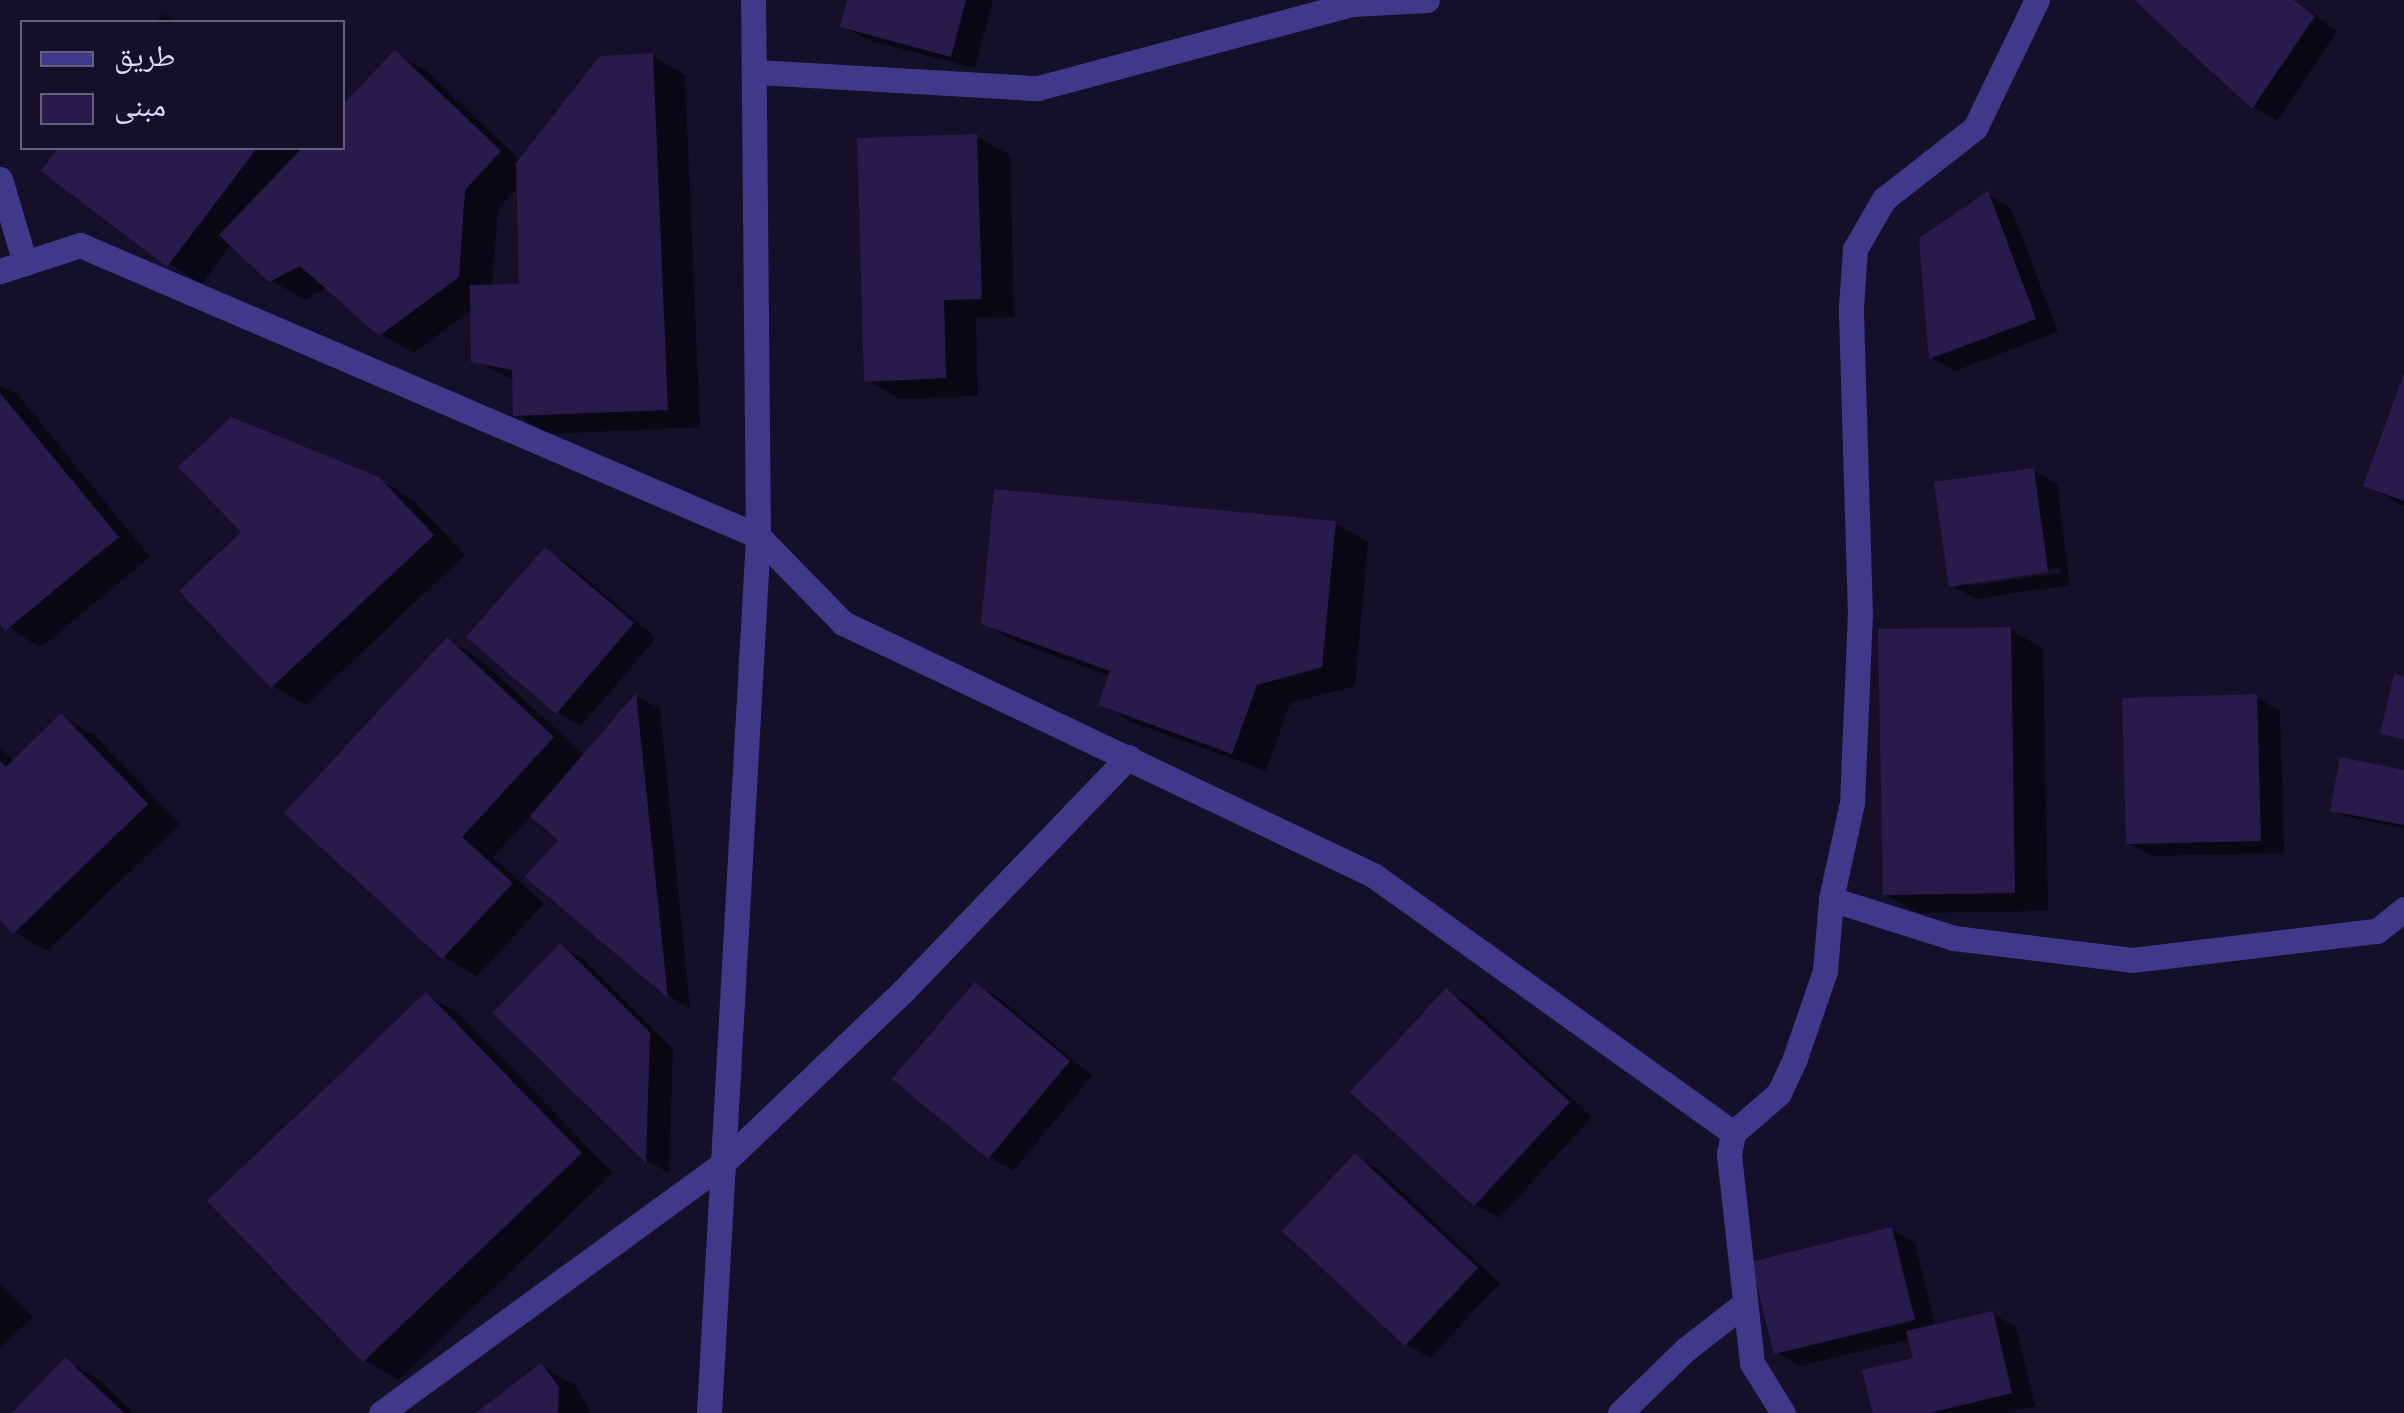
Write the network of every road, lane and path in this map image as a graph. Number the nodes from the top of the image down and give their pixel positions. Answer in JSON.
{"nodes":[{"id":1,"x":753,"y":0,"type":"edge"},
{"id":2,"x":1426,"y":0,"type":"edge"},
{"id":3,"x":2037,"y":0,"type":"edge"},
{"id":4,"x":757,"y":72,"type":"junction"},
{"id":5,"x":0,"y":179,"type":"edge"},
{"id":6,"x":12,"y":267,"type":"edge"},
{"id":7,"x":758,"y":536,"type":"junction"},
{"id":8,"x":1128,"y":757,"type":"junction"},
{"id":9,"x":1831,"y":899,"type":"junction"},
{"id":10,"x":2404,"y":909,"type":"edge"},
{"id":11,"x":1733,"y":1133,"type":"junction"},
{"id":12,"x":722,"y":1164,"type":"junction"},
{"id":13,"x":1744,"y":1304,"type":"junction"},
{"id":14,"x":382,"y":1413,"type":"edge"},
{"id":15,"x":710,"y":1413,"type":"edge"},
{"id":16,"x":1620,"y":1413,"type":"edge"},
{"id":17,"x":1783,"y":1413,"type":"edge"}],
"edges":[{"from":1,"to":4,"type":"street"},
{"from":2,"to":4,"type":"street"},
{"from":3,"to":9,"type":"street"},
{"from":4,"to":7,"type":"street"},
{"from":5,"to":6,"type":"street"},
{"from":6,"to":7,"type":"street"},
{"from":7,"to":8,"type":"street"},
{"from":7,"to":12,"type":"street"},
{"from":8,"to":11,"type":"street"},
{"from":8,"to":12,"type":"street"},
{"from":9,"to":10,"type":"street"},
{"from":9,"to":11,"type":"street"},
{"from":11,"to":13,"type":"street"},
{"from":12,"to":14,"type":"street"},
{"from":12,"to":15,"type":"street"},
{"from":13,"to":16,"type":"street"},
{"from":13,"to":17,"type":"street"}]}
